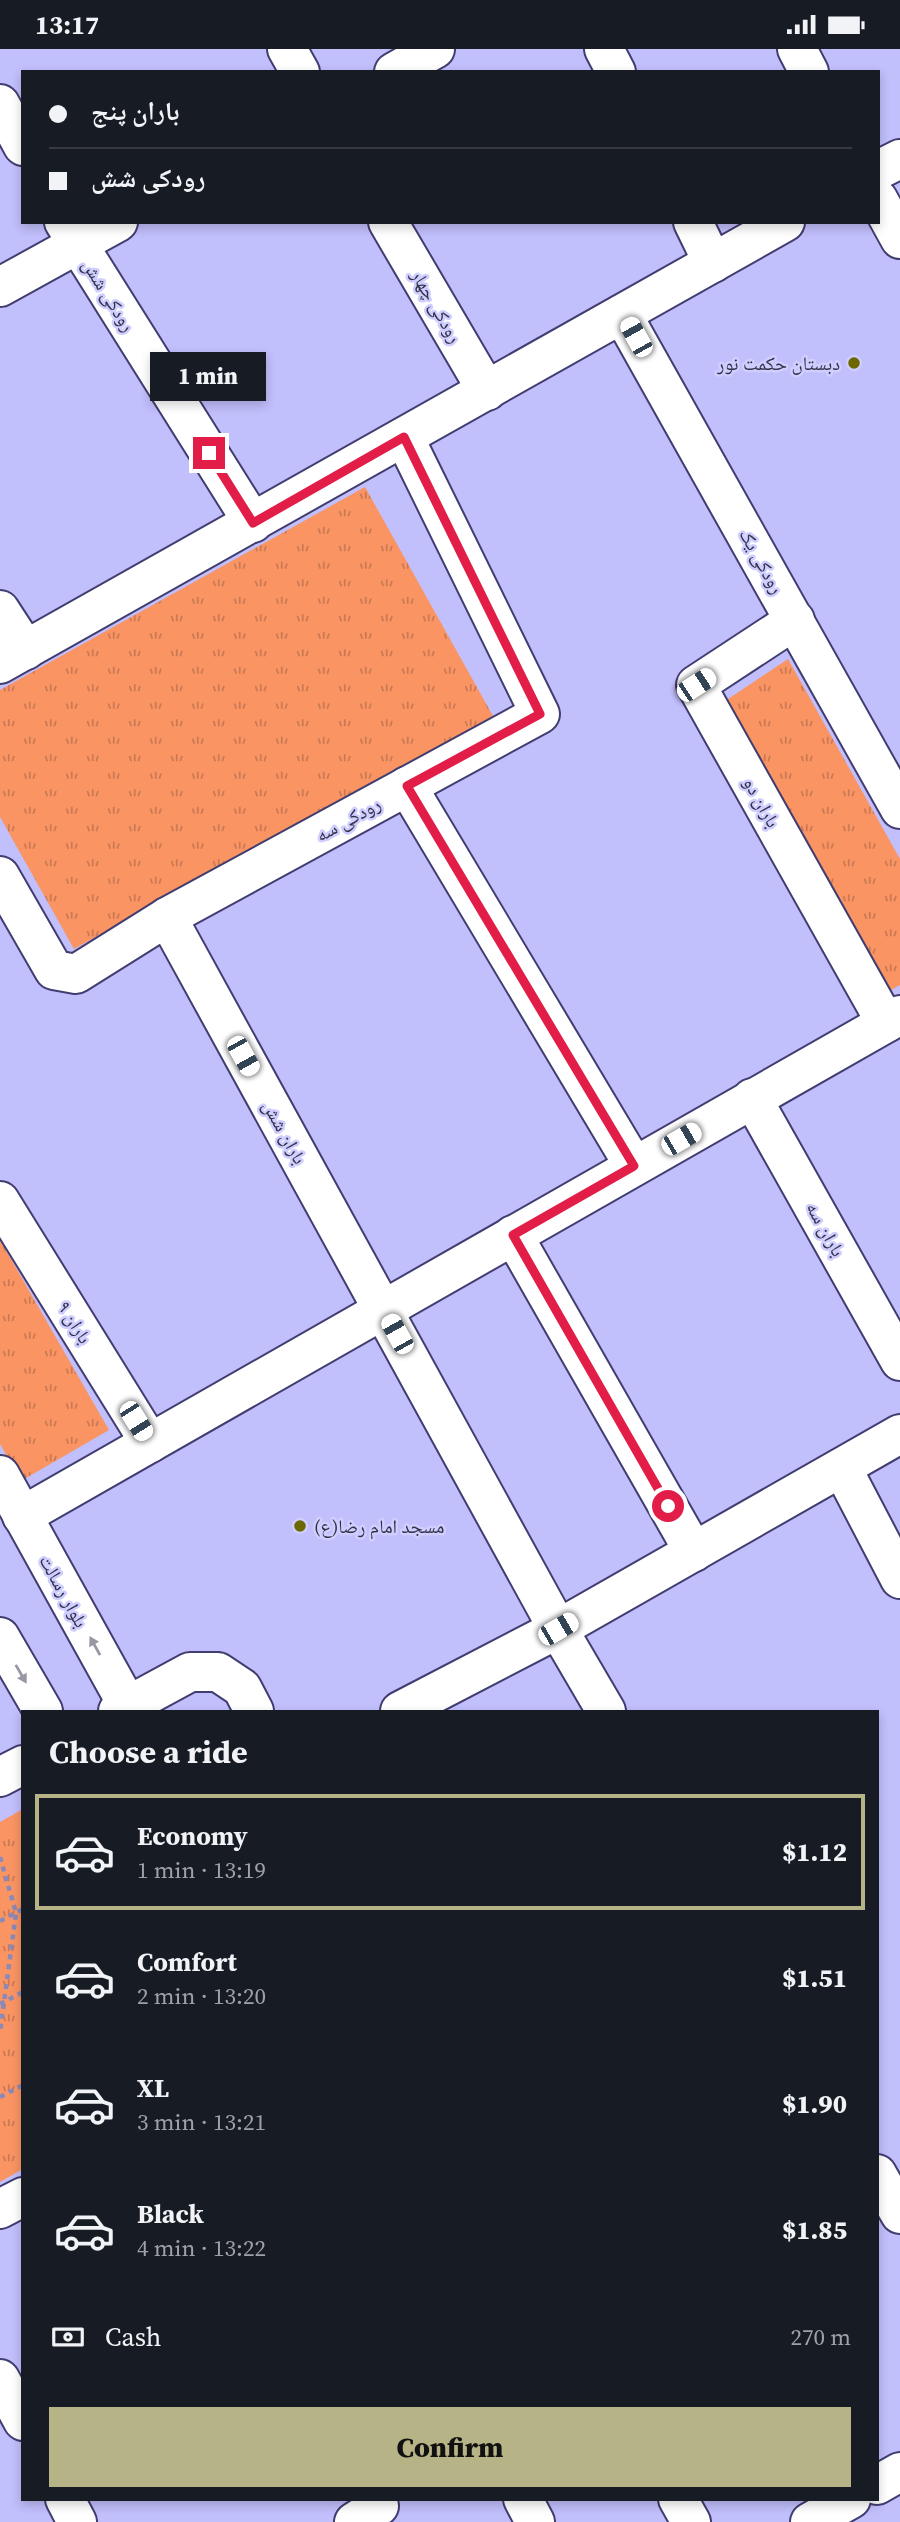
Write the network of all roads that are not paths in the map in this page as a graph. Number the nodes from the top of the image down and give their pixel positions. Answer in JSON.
{"nodes":[{"id":1,"x":287,"y":49,"type":"edge"},
{"id":2,"x":435,"y":49,"type":"edge"},
{"id":3,"x":604,"y":49,"type":"edge"},
{"id":4,"x":797,"y":49,"type":"edge"},
{"id":5,"x":299,"y":70,"type":"edge"},
{"id":6,"x":398,"y":70,"type":"edge"},
{"id":7,"x":615,"y":70,"type":"edge"},
{"id":8,"x":808,"y":70,"type":"edge"},
{"id":9,"x":0,"y":104,"type":"edge"},
{"id":10,"x":21,"y":142,"type":"edge"},
{"id":11,"x":900,"y":159,"type":"edge"},
{"id":12,"x":880,"y":169,"type":"edge"},
{"id":13,"x":880,"y":203,"type":"edge"},
{"id":14,"x":110,"y":224,"type":"edge"},
{"id":15,"x":389,"y":224,"type":"edge"},
{"id":16,"x":694,"y":224,"type":"edge"},
{"id":17,"x":781,"y":224,"type":"edge"},
{"id":18,"x":71,"y":234,"type":"edge"},
{"id":19,"x":900,"y":239,"type":"edge"},
{"id":20,"x":713,"y":263,"type":"junction"},
{"id":21,"x":0,"y":287,"type":"edge"},
{"id":22,"x":622,"y":314,"type":"junction"},
{"id":23,"x":487,"y":390,"type":"junction"},
{"id":24,"x":404,"y":437,"type":"junction"},
{"id":25,"x":253,"y":523,"type":"junction"},
{"id":26,"x":0,"y":611,"type":"edge"},
{"id":27,"x":796,"y":620,"type":"junction"},
{"id":28,"x":13,"y":657,"type":"edge"},
{"id":29,"x":407,"y":786,"type":"junction"},
{"id":30,"x":900,"y":809,"type":"edge"},
{"id":31,"x":0,"y":876,"type":"edge"},
{"id":32,"x":167,"y":917,"type":"junction"},
{"id":33,"x":893,"y":1019,"type":"edge"},
{"id":34,"x":752,"y":1098,"type":"junction"},
{"id":35,"x":634,"y":1166,"type":"junction"},
{"id":36,"x":0,"y":1201,"type":"edge"},
{"id":37,"x":513,"y":1235,"type":"junction"},
{"id":38,"x":383,"y":1310,"type":"junction"},
{"id":39,"x":900,"y":1360,"type":"edge"},
{"id":40,"x":900,"y":1434,"type":"edge"},
{"id":41,"x":150,"y":1443,"type":"junction"},
{"id":42,"x":842,"y":1468,"type":"junction"},
{"id":43,"x":0,"y":1475,"type":"edge"},
{"id":44,"x":22,"y":1516,"type":"junction"},
{"id":45,"x":694,"y":1552,"type":"junction"},
{"id":46,"x":900,"y":1579,"type":"edge"},
{"id":47,"x":558,"y":1629,"type":"junction"},
{"id":48,"x":0,"y":1637,"type":"edge"},
{"id":49,"x":123,"y":1709,"type":"edge"},
{"id":50,"x":42,"y":1710,"type":"edge"},
{"id":51,"x":253,"y":1710,"type":"edge"},
{"id":52,"x":402,"y":1710,"type":"edge"},
{"id":53,"x":605,"y":1710,"type":"edge"},
{"id":54,"x":21,"y":1766,"type":"edge"},
{"id":55,"x":0,"y":1777,"type":"edge"},
{"id":56,"x":879,"y":2177,"type":"edge"},
{"id":57,"x":21,"y":2198,"type":"edge"},
{"id":58,"x":0,"y":2209,"type":"edge"},
{"id":59,"x":900,"y":2214,"type":"edge"},
{"id":60,"x":0,"y":2379,"type":"edge"},
{"id":61,"x":21,"y":2417,"type":"edge"},
{"id":62,"x":900,"y":2472,"type":"edge"},
{"id":63,"x":879,"y":2484,"type":"edge"},
{"id":64,"x":66,"y":2501,"type":"edge"},
{"id":65,"x":524,"y":2501,"type":"edge"},
{"id":66,"x":679,"y":2501,"type":"edge"},
{"id":67,"x":847,"y":2501,"type":"edge"},
{"id":68,"x":77,"y":2522,"type":"edge"},
{"id":69,"x":536,"y":2522,"type":"edge"},
{"id":70,"x":691,"y":2522,"type":"edge"},
{"id":71,"x":810,"y":2522,"type":"edge"}],
"edges":[{"from":1,"to":5,"type":"street"},
{"from":2,"to":6,"type":"street"},
{"from":3,"to":7,"type":"street"},
{"from":4,"to":8,"type":"street"},
{"from":9,"to":10,"type":"street"},
{"from":11,"to":12,"type":"street"},
{"from":13,"to":19,"type":"street"},
{"from":14,"to":18,"type":"street"},
{"from":15,"to":23,"type":"street","name":"رودکی چهار"},
{"from":16,"to":20,"type":"street"},
{"from":17,"to":20,"type":"street"},
{"from":18,"to":21,"type":"street"},
{"from":18,"to":25,"type":"street","name":"رودکی شش"},
{"from":20,"to":22,"type":"street"},
{"from":22,"to":23,"type":"street"},
{"from":22,"to":27,"type":"street","name":"رودکی یک"},
{"from":23,"to":24,"type":"street"},
{"from":24,"to":25,"type":"street"},
{"from":24,"to":29,"type":"street","name":"رودکی سه"},
{"from":25,"to":28,"type":"street"},
{"from":26,"to":28,"type":"street"},
{"from":27,"to":30,"type":"street","name":"رودکی یک"},
{"from":27,"to":33,"type":"street","name":"باران دو"},
{"from":29,"to":32,"type":"street","name":"رودکی سه"},
{"from":29,"to":35,"type":"street"},
{"from":31,"to":32,"type":"street","name":"رودکی سه"},
{"from":32,"to":38,"type":"street","name":"باران شش"},
{"from":33,"to":34,"type":"street"},
{"from":34,"to":35,"type":"street"},
{"from":34,"to":39,"type":"street","name":"باران سه"},
{"from":35,"to":37,"type":"street"},
{"from":36,"to":41,"type":"street","name":"باران ۹"},
{"from":37,"to":38,"type":"street"},
{"from":37,"to":45,"type":"street"},
{"from":38,"to":41,"type":"street"},
{"from":38,"to":47,"type":"street","name":"باران شش"},
{"from":40,"to":42,"type":"street"},
{"from":41,"to":44,"type":"street"},
{"from":42,"to":45,"type":"street"},
{"from":42,"to":46,"type":"street"},
{"from":43,"to":44,"type":"street","name":"بلوار رسالت"},
{"from":49,"to":44,"type":"street","name":"بلوار رسالت","one_way":true},
{"from":45,"to":47,"type":"street"},
{"from":47,"to":52,"type":"street"},
{"from":47,"to":53,"type":"street","name":"باران شش"},
{"from":48,"to":50,"type":"street","one_way":true},
{"from":49,"to":51,"type":"street"},
{"from":54,"to":55,"type":"street"},
{"from":56,"to":59,"type":"street"},
{"from":57,"to":58,"type":"street"},
{"from":60,"to":61,"type":"street"},
{"from":62,"to":63,"type":"street"},
{"from":64,"to":68,"type":"street"},
{"from":65,"to":69,"type":"street"},
{"from":66,"to":70,"type":"street"},
{"from":67,"to":71,"type":"street"}]}
